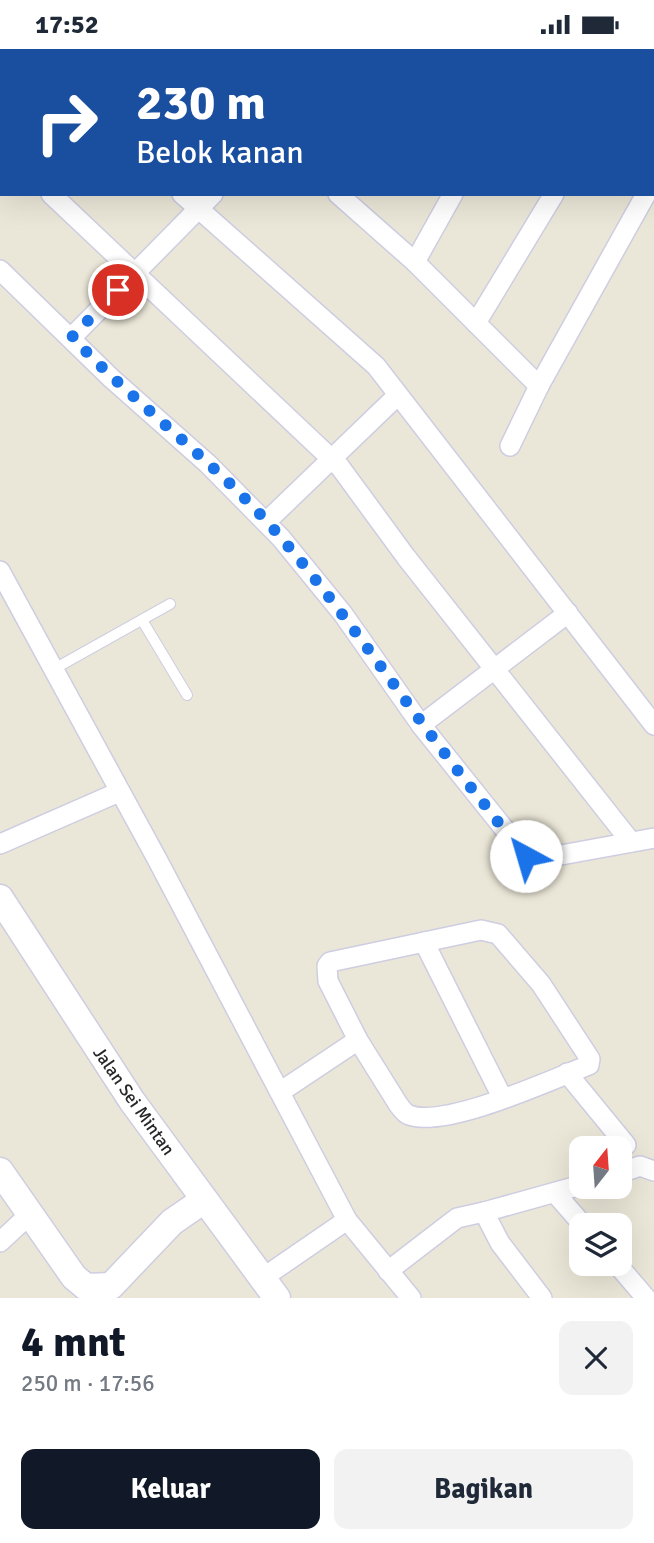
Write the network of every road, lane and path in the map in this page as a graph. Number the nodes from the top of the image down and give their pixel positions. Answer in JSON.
{"nodes":[{"id":1,"x":53,"y":196,"type":"edge"},
{"id":2,"x":184,"y":196,"type":"edge"},
{"id":3,"x":211,"y":196,"type":"edge"},
{"id":4,"x":340,"y":196,"type":"edge"},
{"id":5,"x":452,"y":196,"type":"edge"},
{"id":6,"x":553,"y":196,"type":"edge"},
{"id":7,"x":645,"y":196,"type":"edge"},
{"id":8,"x":196,"y":209,"type":"junction"},
{"id":9,"x":415,"y":262,"type":"junction"},
{"id":10,"x":0,"y":270,"type":"edge"},
{"id":11,"x":134,"y":274,"type":"junction"},
{"id":12,"x":476,"y":323,"type":"junction"},
{"id":13,"x":72,"y":337,"type":"junction"},
{"id":14,"x":539,"y":386,"type":"junction"},
{"id":15,"x":398,"y":395,"type":"junction"},
{"id":16,"x":510,"y":446,"type":"dead end"},
{"id":17,"x":330,"y":458,"type":"junction"},
{"id":18,"x":266,"y":522,"type":"junction"},
{"id":19,"x":0,"y":571,"type":"edge"},
{"id":20,"x":170,"y":604,"type":"dead end"},
{"id":21,"x":568,"y":613,"type":"junction"},
{"id":22,"x":142,"y":619,"type":"junction"},
{"id":23,"x":54,"y":669,"type":"junction"},
{"id":24,"x":495,"y":669,"type":"junction"},
{"id":25,"x":187,"y":695,"type":"dead end"},
{"id":26,"x":421,"y":725,"type":"junction"},
{"id":27,"x":654,"y":725,"type":"edge"},
{"id":28,"x":119,"y":792,"type":"junction"},
{"id":29,"x":654,"y":838,"type":"edge"},
{"id":30,"x":631,"y":842,"type":"junction"},
{"id":31,"x":0,"y":845,"type":"edge"},
{"id":32,"x":0,"y":898,"type":"edge"},
{"id":33,"x":424,"y":942,"type":"junction"},
{"id":34,"x":358,"y":1040,"type":"junction"},
{"id":35,"x":568,"y":1073,"type":"junction"},
{"id":36,"x":280,"y":1092,"type":"junction"},
{"id":37,"x":502,"y":1097,"type":"junction"},
{"id":38,"x":619,"y":1136,"type":"edge"},
{"id":39,"x":632,"y":1169,"type":"edge"},
{"id":40,"x":0,"y":1171,"type":"edge"},
{"id":41,"x":654,"y":1171,"type":"edge"},
{"id":42,"x":569,"y":1189,"type":"edge"},
{"id":43,"x":555,"y":1193,"type":"junction"},
{"id":44,"x":204,"y":1200,"type":"junction"},
{"id":45,"x":484,"y":1212,"type":"junction"},
{"id":46,"x":572,"y":1213,"type":"edge"},
{"id":47,"x":30,"y":1214,"type":"junction"},
{"id":48,"x":347,"y":1220,"type":"junction"},
{"id":49,"x":0,"y":1242,"type":"edge"},
{"id":50,"x":388,"y":1271,"type":"junction"},
{"id":51,"x":628,"y":1276,"type":"edge"},
{"id":52,"x":271,"y":1288,"type":"edge"},
{"id":53,"x":411,"y":1298,"type":"edge"},
{"id":54,"x":542,"y":1298,"type":"edge"},
{"id":55,"x":646,"y":1298,"type":"edge"}],
"edges":[{"from":1,"to":11,"type":"street"},
{"from":2,"to":8,"type":"street"},
{"from":3,"to":8,"type":"street"},
{"from":4,"to":9,"type":"street"},
{"from":5,"to":9,"type":"street"},
{"from":6,"to":12,"type":"street"},
{"from":7,"to":14,"type":"street"},
{"from":8,"to":11,"type":"street"},
{"from":8,"to":15,"type":"street"},
{"from":9,"to":12,"type":"street"},
{"from":10,"to":13,"type":"street"},
{"from":11,"to":13,"type":"street"},
{"from":11,"to":17,"type":"street"},
{"from":12,"to":14,"type":"street"},
{"from":13,"to":18,"type":"street"},
{"from":14,"to":16,"type":"street"},
{"from":15,"to":17,"type":"street"},
{"from":15,"to":21,"type":"street"},
{"from":17,"to":18,"type":"street"},
{"from":17,"to":24,"type":"street"},
{"from":18,"to":26,"type":"street"},
{"from":19,"to":23,"type":"street"},
{"from":20,"to":22,"type":"lane"},
{"from":21,"to":24,"type":"street"},
{"from":21,"to":27,"type":"street"},
{"from":22,"to":23,"type":"lane"},
{"from":22,"to":25,"type":"lane"},
{"from":23,"to":28,"type":"street"},
{"from":24,"to":26,"type":"street"},
{"from":24,"to":30,"type":"street"},
{"from":26,"to":30,"type":"street"},
{"from":28,"to":31,"type":"street"},
{"from":28,"to":36,"type":"street"},
{"from":29,"to":30,"type":"street"},
{"from":32,"to":44,"type":"street","name":"Jalan Sei Mintan"},
{"from":33,"to":34,"type":"street"},
{"from":33,"to":35,"type":"street"},
{"from":33,"to":37,"type":"street"},
{"from":34,"to":36,"type":"street"},
{"from":34,"to":37,"type":"street"},
{"from":35,"to":37,"type":"street"},
{"from":35,"to":38,"type":"street"},
{"from":36,"to":48,"type":"street"},
{"from":39,"to":41,"type":"street"},
{"from":40,"to":47,"type":"street"},
{"from":42,"to":43,"type":"street"},
{"from":43,"to":45,"type":"street"},
{"from":43,"to":46,"type":"street"},
{"from":44,"to":47,"type":"street"},
{"from":44,"to":52,"type":"street","name":"Jalan Sei Mintan"},
{"from":45,"to":50,"type":"street"},
{"from":45,"to":54,"type":"street"},
{"from":47,"to":49,"type":"street"},
{"from":48,"to":50,"type":"street"},
{"from":48,"to":52,"type":"street"},
{"from":50,"to":53,"type":"street"},
{"from":51,"to":55,"type":"street"}]}
